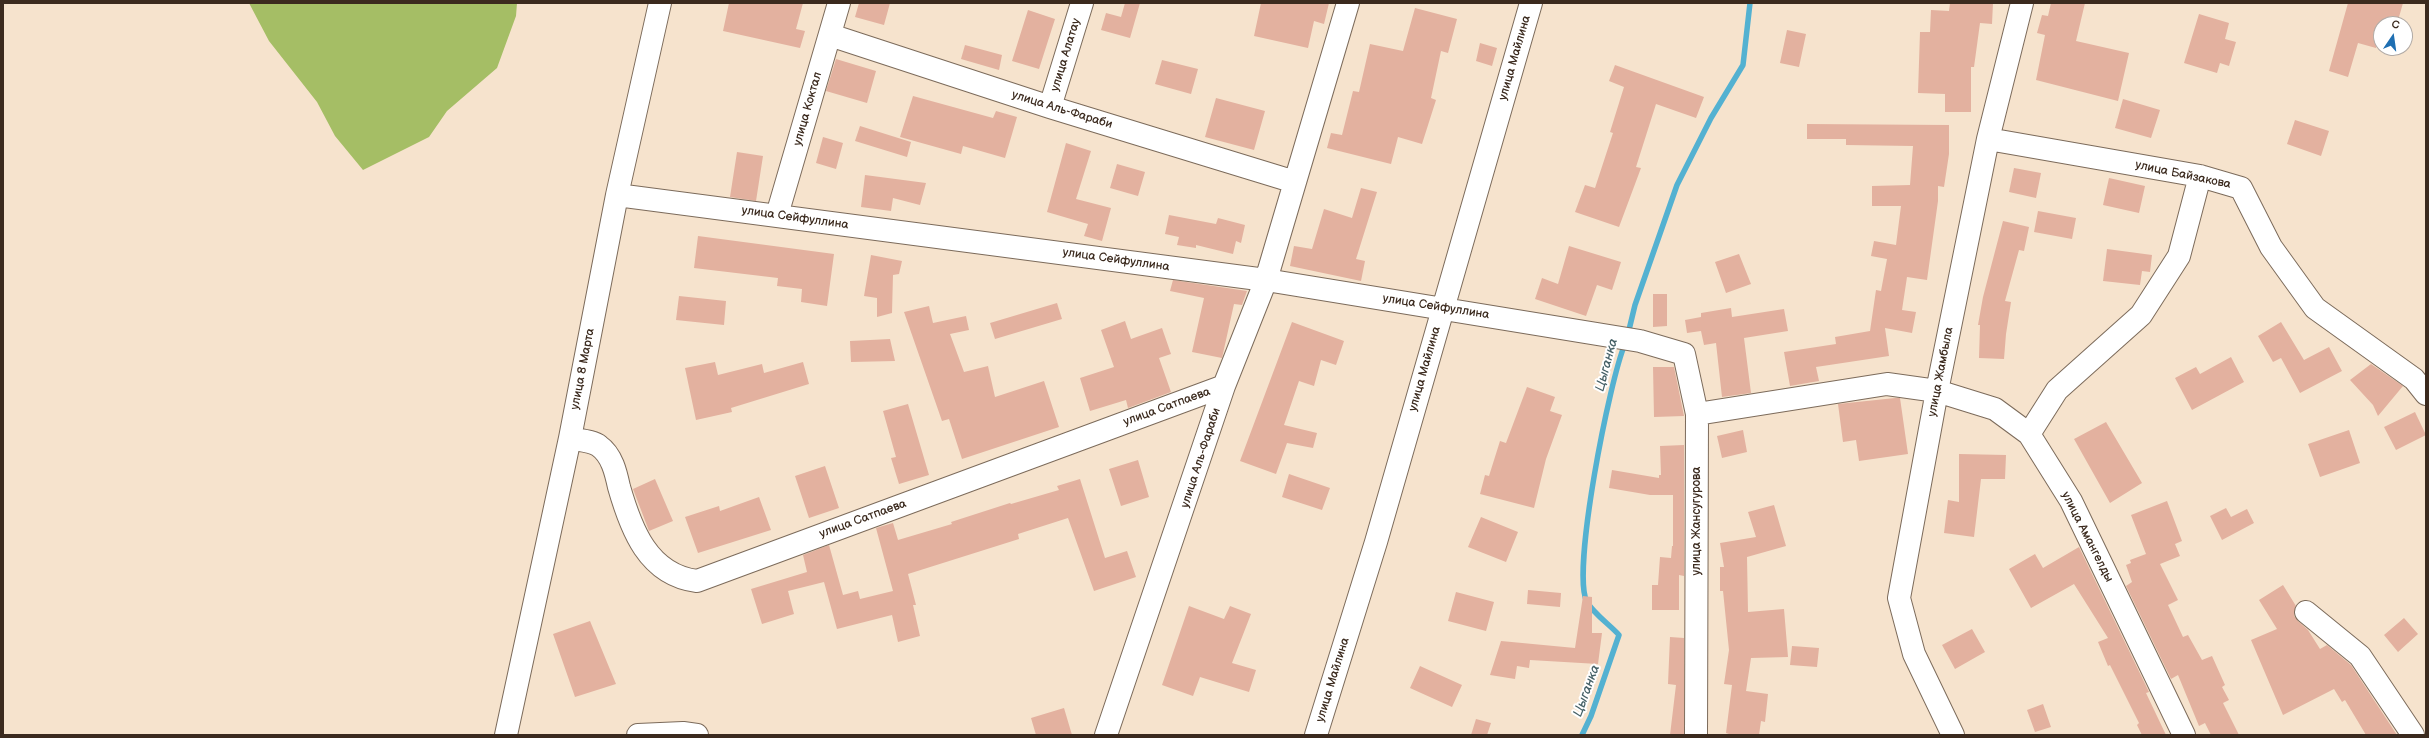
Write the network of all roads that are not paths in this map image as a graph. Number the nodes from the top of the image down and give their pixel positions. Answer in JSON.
{"nodes":[{"id":1,"x":660,"y":3,"type":"edge"},
{"id":2,"x":839,"y":3,"type":"edge"},
{"id":3,"x":1082,"y":3,"type":"edge"},
{"id":4,"x":1348,"y":3,"type":"edge"},
{"id":5,"x":1531,"y":3,"type":"edge"},
{"id":6,"x":2022,"y":3,"type":"edge"},
{"id":7,"x":830,"y":35,"type":"junction"},
{"id":8,"x":1050,"y":107,"type":"junction"},
{"id":9,"x":1988,"y":140,"type":"junction"},
{"id":10,"x":2200,"y":176,"type":"junction"},
{"id":11,"x":1295,"y":182,"type":"junction"},
{"id":12,"x":617,"y":195,"type":"junction"},
{"id":13,"x":777,"y":215,"type":"junction"},
{"id":14,"x":1266,"y":280,"type":"junction"},
{"id":15,"x":1443,"y":308,"type":"junction"},
{"id":16,"x":1640,"y":341,"type":"joint"},
{"id":17,"x":1224,"y":386,"type":"junction"},
{"id":18,"x":1937,"y":390,"type":"junction"},
{"id":19,"x":2426,"y":394,"type":"edge"},
{"id":20,"x":1697,"y":414,"type":"junction"},
{"id":21,"x":2029,"y":434,"type":"junction"},
{"id":22,"x":570,"y":438,"type":"junction"},
{"id":23,"x":2306,"y":612,"type":"dead end"},
{"id":24,"x":506,"y":735,"type":"edge"},
{"id":25,"x":638,"y":735,"type":"edge"},
{"id":26,"x":697,"y":735,"type":"edge"},
{"id":27,"x":1106,"y":735,"type":"edge"},
{"id":28,"x":1316,"y":735,"type":"edge"},
{"id":29,"x":1696,"y":735,"type":"edge"},
{"id":30,"x":1953,"y":735,"type":"edge"},
{"id":31,"x":2184,"y":735,"type":"edge"},
{"id":32,"x":2413,"y":735,"type":"edge"}],
"edges":[{"from":1,"to":12,"type":"street","name":"улица 8 Марта"},
{"from":2,"to":7,"type":"street","name":"улица Коктал"},
{"from":3,"to":8,"type":"street","name":"улица Алатау"},
{"from":4,"to":11,"type":"street","name":"улица Аль-Фараби"},
{"from":5,"to":15,"type":"street","name":"улица Майлина"},
{"from":6,"to":9,"type":"street","name":"улица Жамбыла"},
{"from":7,"to":8,"type":"street","name":"улица Аль-Фараби"},
{"from":7,"to":13,"type":"street","name":"улица Коктал"},
{"from":8,"to":11,"type":"street","name":"улица Аль-Фараби"},
{"from":9,"to":10,"type":"street","name":"улица Байзакова"},
{"from":9,"to":18,"type":"street","name":"улица Жамбыла"},
{"from":10,"to":19,"type":"street","name":"улица Байзакова"},
{"from":10,"to":21,"type":"street"},
{"from":11,"to":14,"type":"street","name":"улица Аль-Фараби"},
{"from":12,"to":13,"type":"street","name":"улица Сейфуллина"},
{"from":12,"to":22,"type":"street","name":"улица 8 Марта"},
{"from":13,"to":14,"type":"street","name":"улица Сейфуллина"},
{"from":14,"to":15,"type":"street","name":"улица Сейфуллина"},
{"from":14,"to":17,"type":"street","name":"улица Аль-Фараби"},
{"from":15,"to":16,"type":"street","name":"улица Сейфуллина"},
{"from":15,"to":28,"type":"street","name":"улица Майлина"},
{"from":16,"to":20,"type":"street","name":"улица Жансугурова"},
{"from":17,"to":22,"type":"street","name":"улица Сатпаева"},
{"from":17,"to":27,"type":"street","name":"улица Аль-Фараби"},
{"from":18,"to":20,"type":"street","name":"улица Амангелды"},
{"from":18,"to":21,"type":"street","name":"улица Амангелды"},
{"from":18,"to":30,"type":"street","name":"улица Жамбыла"},
{"from":20,"to":29,"type":"street","name":"улица Жансугурова"},
{"from":21,"to":31,"type":"street","name":"улица Амангелды"},
{"from":22,"to":24,"type":"street","name":"улица 8 Марта"},
{"from":23,"to":32,"type":"street"},
{"from":25,"to":26,"type":"street"}]}
